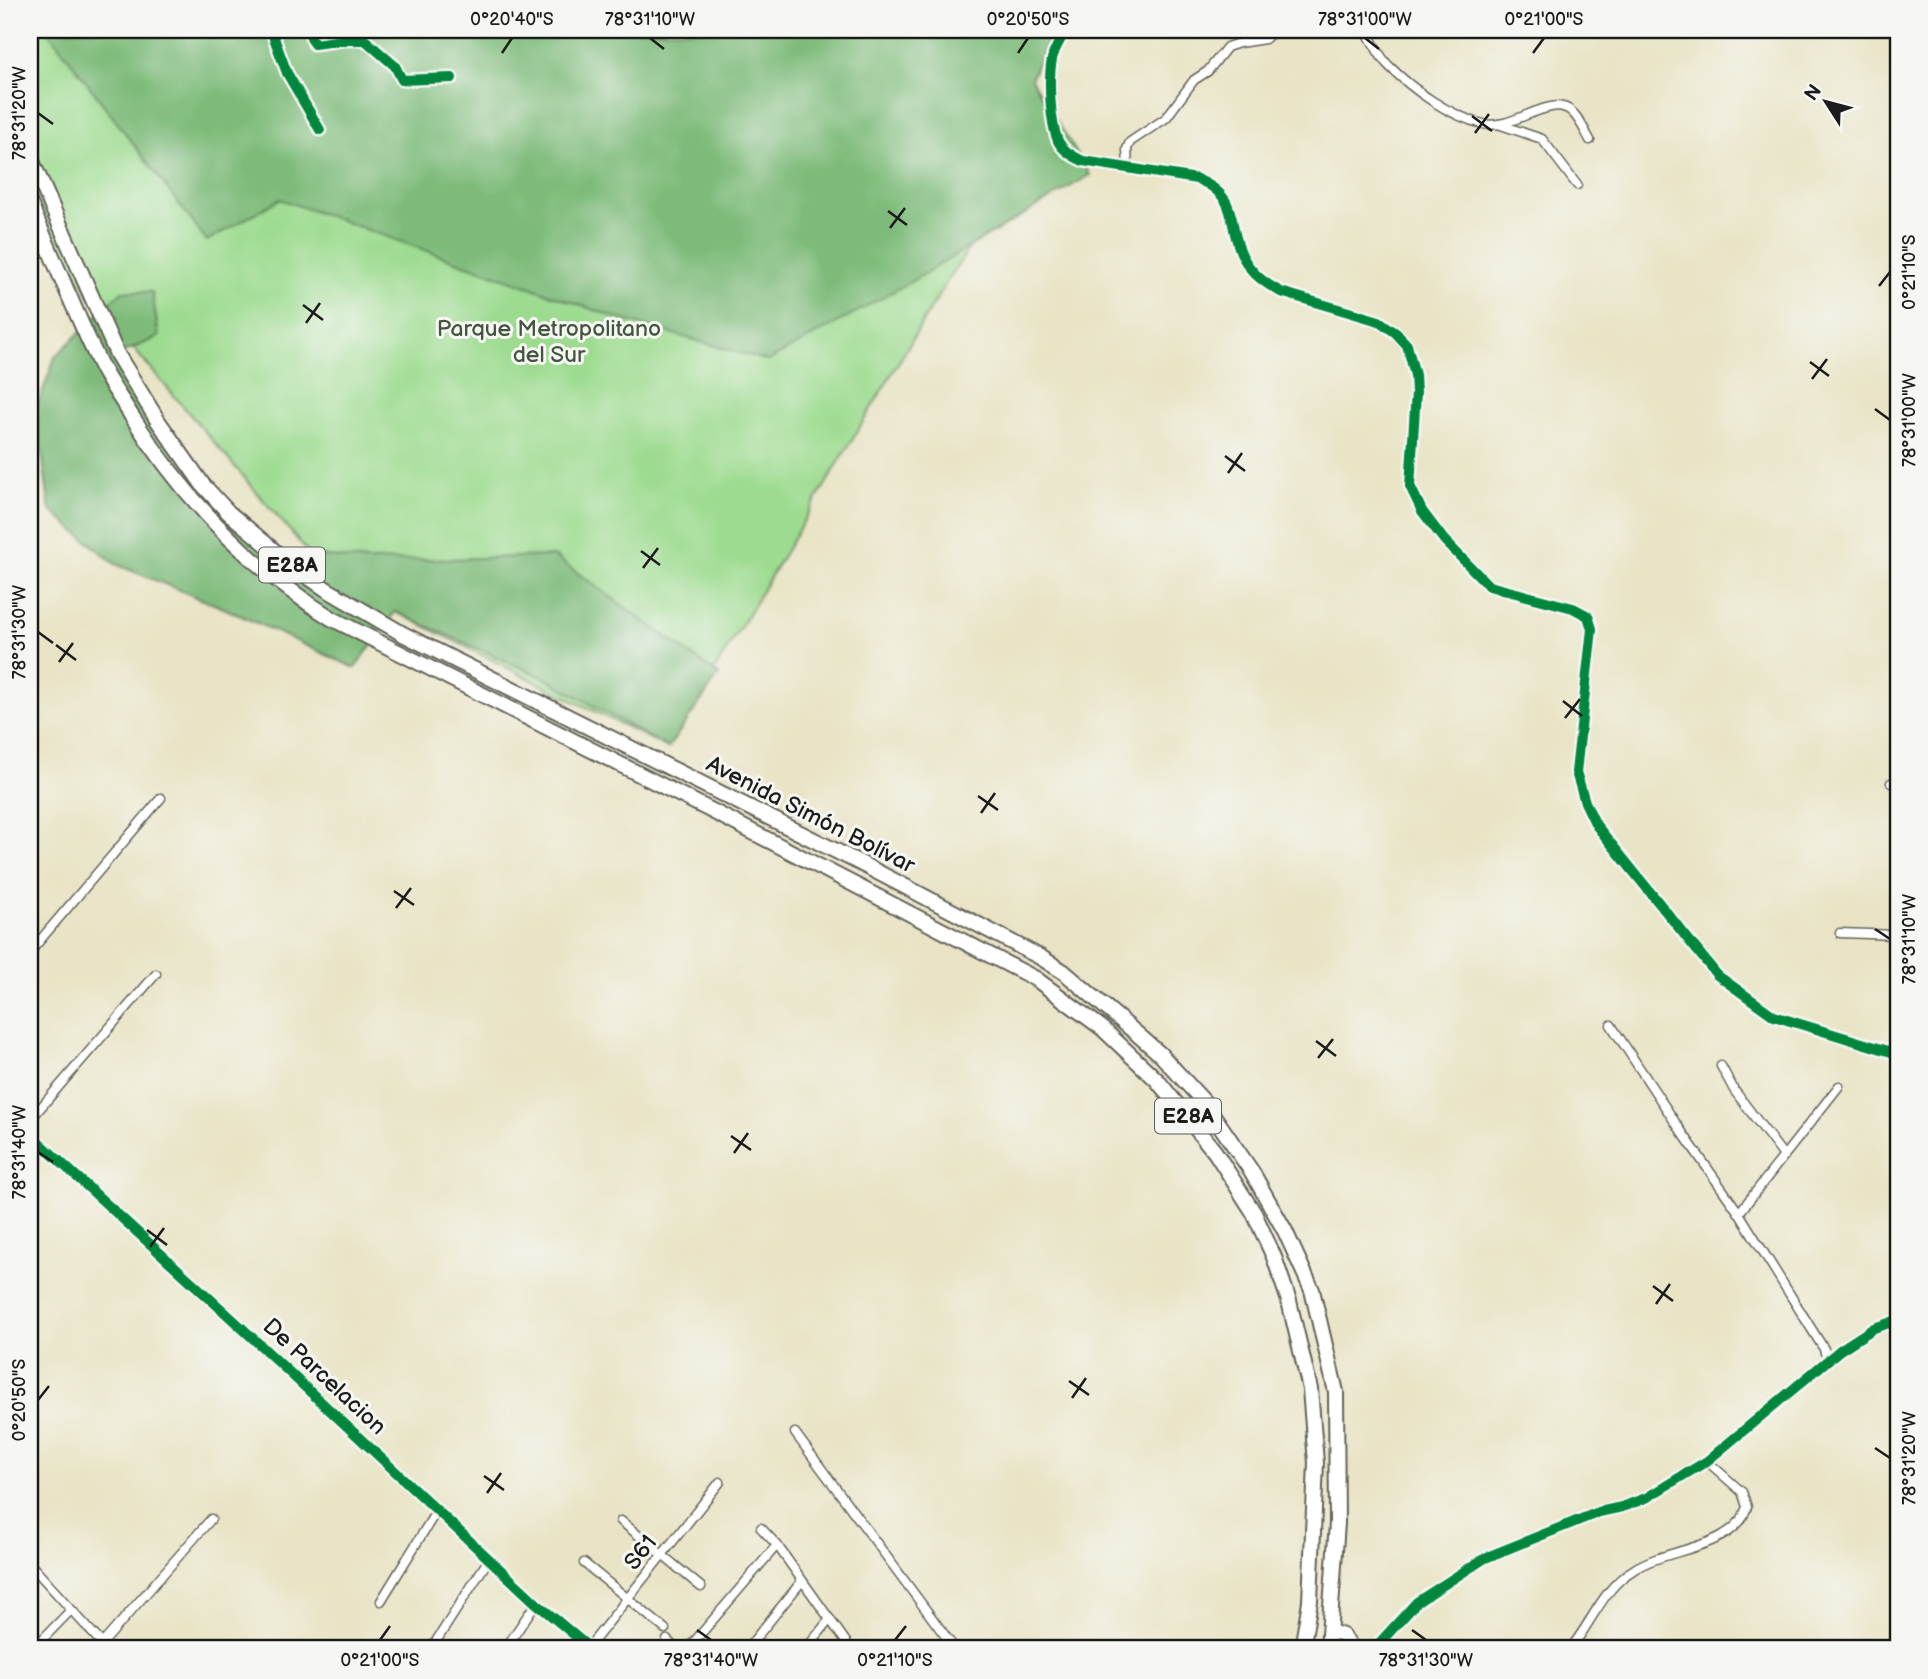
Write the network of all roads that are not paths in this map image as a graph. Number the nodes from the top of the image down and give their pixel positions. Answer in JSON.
{"nodes":[{"id":1,"x":1066,"y":30,"type":"edge"},
{"id":2,"x":1275,"y":30,"type":"edge"},
{"id":3,"x":1365,"y":30,"type":"edge"},
{"id":4,"x":1498,"y":124,"type":"junction"},
{"id":5,"x":1590,"y":140,"type":"dead end"},
{"id":6,"x":30,"y":157,"type":"edge"},
{"id":7,"x":1128,"y":168,"type":"junction"},
{"id":8,"x":1577,"y":185,"type":"dead end"},
{"id":9,"x":30,"y":204,"type":"edge"},
{"id":10,"x":727,"y":797,"type":"junction"},
{"id":11,"x":161,"y":798,"type":"dead end"},
{"id":12,"x":718,"y":814,"type":"junction"},
{"id":13,"x":1840,"y":933,"type":"dead end"},
{"id":14,"x":1898,"y":936,"type":"edge"},
{"id":15,"x":30,"y":952,"type":"edge"},
{"id":16,"x":156,"y":974,"type":"dead end"},
{"id":17,"x":1611,"y":1025,"type":"dead end"},
{"id":18,"x":1898,"y":1054,"type":"edge"},
{"id":19,"x":1721,"y":1066,"type":"dead end"},
{"id":20,"x":1839,"y":1086,"type":"dead end"},
{"id":21,"x":30,"y":1120,"type":"edge"},
{"id":22,"x":30,"y":1134,"type":"edge"},
{"id":23,"x":1784,"y":1156,"type":"junction"},
{"id":24,"x":1898,"y":1196,"type":"edge"},
{"id":25,"x":1898,"y":1212,"type":"edge"},
{"id":26,"x":1739,"y":1213,"type":"junction"},
{"id":27,"x":1898,"y":1320,"type":"edge"},
{"id":28,"x":1828,"y":1360,"type":"junction"},
{"id":29,"x":795,"y":1433,"type":"dead end"},
{"id":30,"x":1707,"y":1461,"type":"junction"},
{"id":31,"x":720,"y":1482,"type":"dead end"},
{"id":32,"x":437,"y":1510,"type":"junction"},
{"id":33,"x":211,"y":1519,"type":"dead end"},
{"id":34,"x":621,"y":1521,"type":"dead end"},
{"id":35,"x":761,"y":1528,"type":"dead end"},
{"id":36,"x":777,"y":1545,"type":"junction"},
{"id":37,"x":662,"y":1555,"type":"junction"},
{"id":38,"x":489,"y":1559,"type":"junction"},
{"id":39,"x":584,"y":1563,"type":"dead end"},
{"id":40,"x":30,"y":1564,"type":"edge"},
{"id":41,"x":802,"y":1581,"type":"junction"},
{"id":42,"x":701,"y":1587,"type":"dead end"},
{"id":43,"x":628,"y":1598,"type":"junction"},
{"id":44,"x":381,"y":1601,"type":"dead end"},
{"id":45,"x":536,"y":1603,"type":"junction"},
{"id":46,"x":71,"y":1609,"type":"junction"},
{"id":47,"x":830,"y":1619,"type":"junction"},
{"id":48,"x":666,"y":1629,"type":"dead end"},
{"id":49,"x":1331,"y":1631,"type":"junction"},
{"id":50,"x":667,"y":1640,"type":"dead end"},
{"id":51,"x":104,"y":1646,"type":"edge"},
{"id":52,"x":590,"y":1648,"type":"edge"},
{"id":53,"x":33,"y":1649,"type":"edge"},
{"id":54,"x":431,"y":1649,"type":"edge"},
{"id":55,"x":505,"y":1649,"type":"edge"},
{"id":56,"x":676,"y":1649,"type":"edge"},
{"id":57,"x":688,"y":1649,"type":"edge"},
{"id":58,"x":747,"y":1649,"type":"edge"},
{"id":59,"x":806,"y":1649,"type":"edge"},
{"id":60,"x":851,"y":1649,"type":"edge"},
{"id":61,"x":955,"y":1649,"type":"edge"},
{"id":62,"x":1302,"y":1649,"type":"edge"},
{"id":63,"x":1328,"y":1649,"type":"edge"},
{"id":64,"x":1354,"y":1649,"type":"edge"},
{"id":65,"x":1374,"y":1649,"type":"edge"},
{"id":66,"x":1570,"y":1649,"type":"edge"}],
"edges":[{"from":1,"to":7,"type":"street"},
{"from":2,"to":7,"type":"street"},
{"from":3,"to":4,"type":"street"},
{"from":4,"to":5,"type":"street"},
{"from":4,"to":8,"type":"street"},
{"from":6,"to":10,"type":"highway","name":"Avenida Simón Bolívar","number":"E28A"},
{"from":7,"to":18,"type":"street"},
{"from":9,"to":12,"type":"highway","name":"Avenida Simón Bolívar","number":"E28A"},
{"from":10,"to":12,"type":"highway"},
{"from":10,"to":49,"type":"highway","name":"Avenida Simón Bolívar","number":"E28A"},
{"from":11,"to":15,"type":"street"},
{"from":12,"to":62,"type":"highway","name":"Avenida Simón Bolívar","number":"E28A"},
{"from":13,"to":14,"type":"street"},
{"from":16,"to":21,"type":"street"},
{"from":17,"to":26,"type":"street"},
{"from":19,"to":23,"type":"street"},
{"from":20,"to":23,"type":"street"},
{"from":22,"to":32,"type":"street","name":"De Parcelacion"},
{"from":23,"to":26,"type":"street"},
{"from":24,"to":25,"type":"street"},
{"from":26,"to":28,"type":"street"},
{"from":27,"to":28,"type":"street"},
{"from":28,"to":30,"type":"street"},
{"from":29,"to":61,"type":"street"},
{"from":30,"to":65,"type":"street"},
{"from":30,"to":66,"type":"street"},
{"from":31,"to":37,"type":"street","name":"S61"},
{"from":32,"to":38,"type":"street","name":"De Parcelacion"},
{"from":32,"to":44,"type":"street"},
{"from":33,"to":51,"type":"street"},
{"from":34,"to":37,"type":"street"},
{"from":35,"to":36,"type":"street"},
{"from":36,"to":41,"type":"street"},
{"from":36,"to":57,"type":"street"},
{"from":37,"to":42,"type":"street"},
{"from":37,"to":43,"type":"street","name":"S61"},
{"from":38,"to":45,"type":"street","name":"De Parcelacion"},
{"from":38,"to":54,"type":"street"},
{"from":39,"to":43,"type":"street"},
{"from":40,"to":46,"type":"street"},
{"from":41,"to":47,"type":"street"},
{"from":41,"to":58,"type":"street"},
{"from":43,"to":48,"type":"street"},
{"from":43,"to":52,"type":"street","name":"S61"},
{"from":45,"to":52,"type":"street","name":"De Parcelacion"},
{"from":45,"to":55,"type":"street"},
{"from":46,"to":51,"type":"street"},
{"from":46,"to":53,"type":"street"},
{"from":47,"to":59,"type":"street"},
{"from":47,"to":60,"type":"street"},
{"from":49,"to":63,"type":"highway","name":"Avenida Simón Bolívar","number":"E28A"},
{"from":49,"to":64,"type":"main road"},
{"from":50,"to":56,"type":"street"}]}
